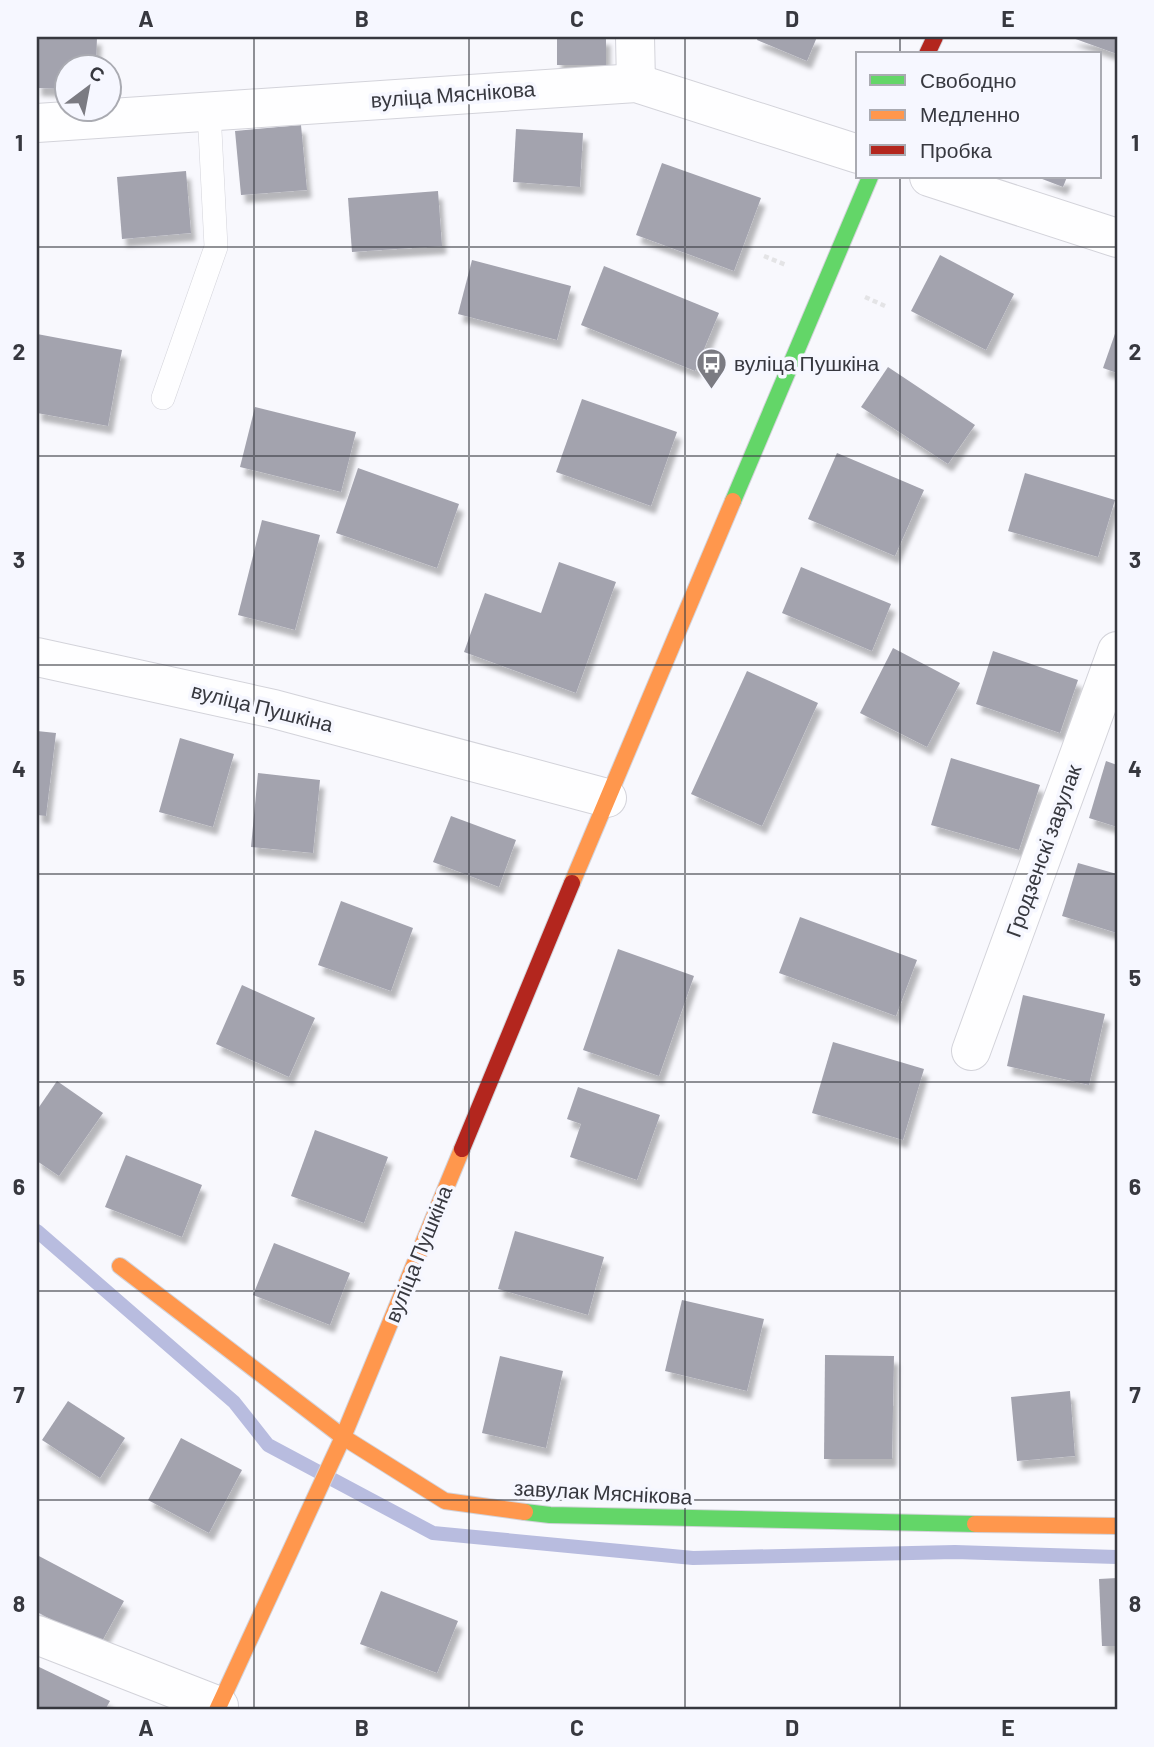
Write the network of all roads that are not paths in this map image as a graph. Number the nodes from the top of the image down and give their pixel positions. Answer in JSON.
{"nodes":[{"id":1,"x":635,"y":37,"type":"edge"},
{"id":2,"x":636,"y":83,"type":"junction"},
{"id":3,"x":209,"y":111,"type":"junction"},
{"id":4,"x":37,"y":123,"type":"edge"},
{"id":5,"x":856,"y":153,"type":"edge"},
{"id":6,"x":870,"y":178,"type":"edge"},
{"id":7,"x":932,"y":178,"type":"edge"},
{"id":8,"x":1117,"y":238,"type":"edge"},
{"id":9,"x":163,"y":398,"type":"dead end"},
{"id":10,"x":1117,"y":651,"type":"edge"},
{"id":11,"x":37,"y":657,"type":"edge"},
{"id":12,"x":607,"y":798,"type":"junction"},
{"id":13,"x":971,"y":1051,"type":"dead end"},
{"id":14,"x":120,"y":1266,"type":"dead end"},
{"id":15,"x":343,"y":1437,"type":"junction"},
{"id":16,"x":1117,"y":1525,"type":"edge"},
{"id":17,"x":37,"y":1635,"type":"edge"},
{"id":18,"x":218,"y":1708,"type":"edge"}],
"edges":[{"from":1,"to":2,"type":"street"},
{"from":2,"to":3,"type":"street","name":"вуліца Мяснікова"},
{"from":2,"to":5,"type":"street","name":"вуліца Мяснікова"},
{"from":3,"to":4,"type":"street","name":"вуліца Мяснікова"},
{"from":3,"to":9,"type":"lane"},
{"from":6,"to":12,"type":"main road","name":"вуліца Пушкіна"},
{"from":7,"to":8,"type":"street"},
{"from":10,"to":13,"type":"street","name":"Гродзенскі завулак"},
{"from":11,"to":12,"type":"street","name":"вуліца Пушкіна"},
{"from":12,"to":15,"type":"main road","name":"вуліца Пушкіна"},
{"from":14,"to":15,"type":"main road","name":"завулак Мяснікова"},
{"from":15,"to":16,"type":"main road","name":"завулак Мяснікова"},
{"from":15,"to":18,"type":"main road","name":"вуліца Пушкіна"},
{"from":17,"to":18,"type":"street","name":"вуліца Пушкіна"}]}
